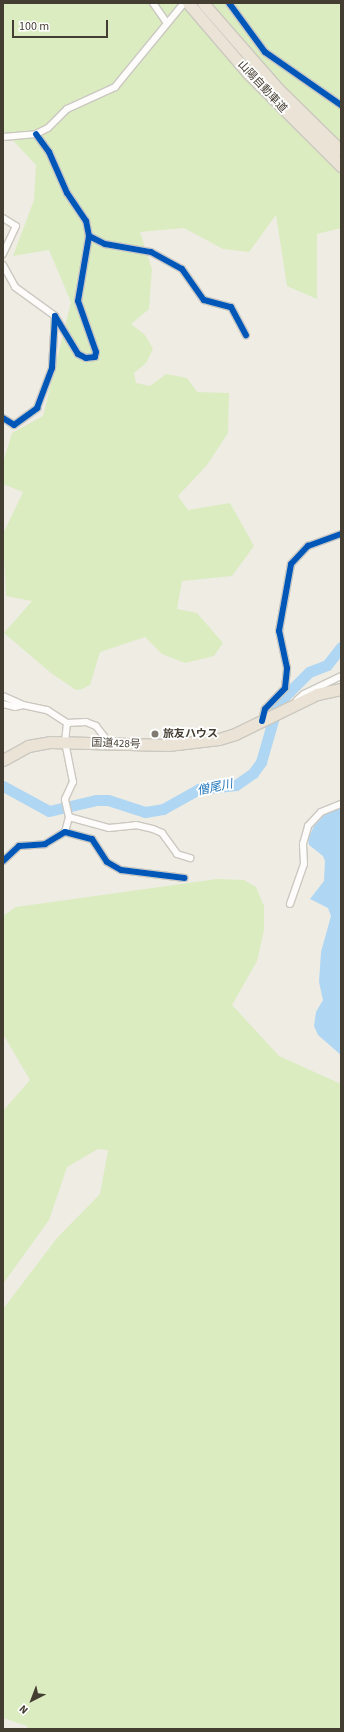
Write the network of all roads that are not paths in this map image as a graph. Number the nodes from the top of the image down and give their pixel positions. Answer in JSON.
{"nodes":[{"id":1,"x":153,"y":3,"type":"edge"},
{"id":2,"x":184,"y":3,"type":"edge"},
{"id":3,"x":188,"y":3,"type":"edge"},
{"id":4,"x":203,"y":3,"type":"edge"},
{"id":5,"x":229,"y":3,"type":"edge"},
{"id":6,"x":167,"y":23,"type":"junction"},
{"id":7,"x":341,"y":105,"type":"edge"},
{"id":8,"x":36,"y":134,"type":"junction"},
{"id":9,"x":3,"y":137,"type":"edge"},
{"id":10,"x":341,"y":151,"type":"edge"},
{"id":11,"x":341,"y":166,"type":"edge"},
{"id":12,"x":3,"y":218,"type":"edge"},
{"id":13,"x":89,"y":236,"type":"junction"},
{"id":14,"x":3,"y":254,"type":"edge"},
{"id":15,"x":3,"y":265,"type":"edge"},
{"id":16,"x":55,"y":316,"type":"junction"},
{"id":17,"x":246,"y":335,"type":"dead end"},
{"id":18,"x":3,"y":418,"type":"edge"},
{"id":19,"x":341,"y":534,"type":"edge"},
{"id":20,"x":341,"y":676,"type":"edge"},
{"id":21,"x":341,"y":689,"type":"edge"},
{"id":22,"x":3,"y":696,"type":"edge"},
{"id":23,"x":3,"y":704,"type":"edge"},
{"id":24,"x":23,"y":705,"type":"junction"},
{"id":25,"x":291,"y":705,"type":"junction"},
{"id":26,"x":264,"y":720,"type":"junction"},
{"id":27,"x":67,"y":722,"type":"junction"},
{"id":28,"x":64,"y":742,"type":"junction"},
{"id":29,"x":110,"y":744,"type":"junction"},
{"id":30,"x":3,"y":760,"type":"edge"},
{"id":31,"x":341,"y":804,"type":"edge"},
{"id":32,"x":69,"y":816,"type":"junction"},
{"id":33,"x":65,"y":832,"type":"junction"},
{"id":34,"x":190,"y":858,"type":"dead end"},
{"id":35,"x":3,"y":861,"type":"edge"},
{"id":36,"x":184,"y":878,"type":"dead end"},
{"id":37,"x":290,"y":904,"type":"dead end"}],
"edges":[{"from":1,"to":6,"type":"street"},
{"from":2,"to":6,"type":"street"},
{"from":3,"to":11,"type":"highway","name":"山陽自動車道"},
{"from":4,"to":10,"type":"highway","name":"山陽自動車道"},
{"from":5,"to":7,"type":"street"},
{"from":6,"to":8,"type":"street"},
{"from":8,"to":9,"type":"street"},
{"from":8,"to":13,"type":"street"},
{"from":12,"to":14,"type":"street"},
{"from":13,"to":16,"type":"street"},
{"from":13,"to":17,"type":"street"},
{"from":15,"to":16,"type":"street"},
{"from":16,"to":18,"type":"street"},
{"from":19,"to":26,"type":"street"},
{"from":20,"to":25,"type":"street"},
{"from":21,"to":25,"type":"highway","name":"国道428号"},
{"from":22,"to":24,"type":"street"},
{"from":23,"to":24,"type":"street"},
{"from":24,"to":27,"type":"street"},
{"from":25,"to":26,"type":"highway","name":"国道428号"},
{"from":26,"to":29,"type":"highway","name":"国道428号"},
{"from":27,"to":28,"type":"street"},
{"from":27,"to":29,"type":"street"},
{"from":28,"to":29,"type":"highway","name":"国道428号"},
{"from":28,"to":30,"type":"highway","name":"国道428号"},
{"from":28,"to":32,"type":"street"},
{"from":31,"to":37,"type":"street"},
{"from":32,"to":33,"type":"street"},
{"from":32,"to":34,"type":"street"},
{"from":33,"to":35,"type":"street"},
{"from":33,"to":36,"type":"street"}]}
